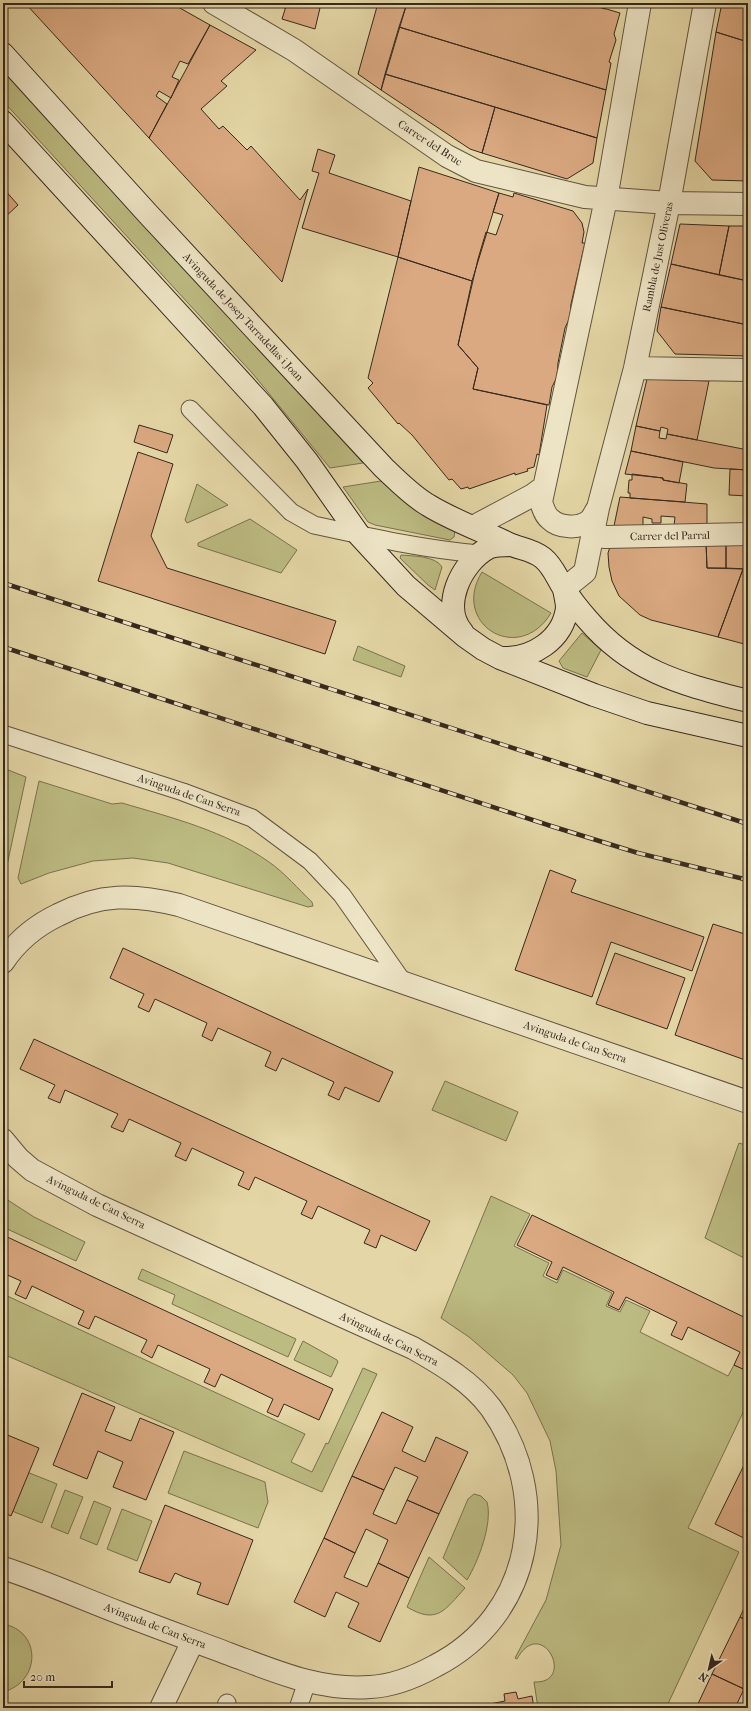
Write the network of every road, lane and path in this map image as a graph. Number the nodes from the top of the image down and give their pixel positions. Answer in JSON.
{"nodes":[{"id":1,"x":214,"y":3,"type":"edge"},
{"id":2,"x":640,"y":3,"type":"edge"},
{"id":3,"x":705,"y":3,"type":"edge"},
{"id":4,"x":3,"y":54,"type":"edge"},
{"id":5,"x":3,"y":122,"type":"edge"},
{"id":6,"x":606,"y":199,"type":"junction"},
{"id":7,"x":669,"y":203,"type":"junction"},
{"id":8,"x":748,"y":204,"type":"edge"},
{"id":9,"x":635,"y":368,"type":"junction"},
{"id":10,"x":748,"y":370,"type":"edge"},
{"id":11,"x":190,"y":409,"type":"dead end"},
{"id":12,"x":544,"y":487,"type":"junction"},
{"id":13,"x":598,"y":508,"type":"junction"},
{"id":14,"x":474,"y":527,"type":"junction"},
{"id":15,"x":748,"y":534,"type":"edge"},
{"id":16,"x":359,"y":535,"type":"junction"},
{"id":17,"x":596,"y":535,"type":"junction"},
{"id":18,"x":510,"y":545,"type":"junction"},
{"id":19,"x":480,"y":554,"type":"junction"},
{"id":20,"x":564,"y":589,"type":"junction"},
{"id":21,"x":466,"y":637,"type":"junction"},
{"id":22,"x":500,"y":658,"type":"junction"},
{"id":23,"x":748,"y":700,"type":"edge"},
{"id":24,"x":3,"y":734,"type":"edge"},
{"id":25,"x":748,"y":736,"type":"edge"},
{"id":26,"x":3,"y":962,"type":"edge"},
{"id":27,"x":403,"y":982,"type":"junction"},
{"id":28,"x":748,"y":1102,"type":"edge"},
{"id":29,"x":3,"y":1140,"type":"edge"},
{"id":30,"x":3,"y":1568,"type":"edge"},
{"id":31,"x":193,"y":1641,"type":"junction"},
{"id":32,"x":307,"y":1682,"type":"junction"},
{"id":33,"x":161,"y":1708,"type":"edge"},
{"id":34,"x":298,"y":1708,"type":"edge"}],
"edges":[{"from":1,"to":6,"type":"street","name":"Carrer del Bruc"},
{"from":2,"to":6,"type":"street","name":"Rambla de Just Oliveras"},
{"from":3,"to":7,"type":"street","name":"Rambla de Just Oliveras"},
{"from":4,"to":14,"type":"street","name":"Avinguda de Josep Tarradellas i Joan"},
{"from":5,"to":16,"type":"street","name":"Avinguda de Josep Tarradellas i Joan"},
{"from":6,"to":7,"type":"street","name":"Carrer del Bruc"},
{"from":6,"to":12,"type":"street","name":"Rambla de Just Oliveras"},
{"from":7,"to":8,"type":"street","name":"Carrer del Bruc"},
{"from":7,"to":9,"type":"street","name":"Rambla de Just Oliveras"},
{"from":9,"to":10,"type":"street"},
{"from":9,"to":13,"type":"street","name":"Rambla de Just Oliveras"},
{"from":11,"to":16,"type":"lane"},
{"from":12,"to":13,"type":"street","name":"Rambla de Just Oliveras"},
{"from":12,"to":14,"type":"street"},
{"from":13,"to":17,"type":"street","name":"Rambla de Just Oliveras"},
{"from":14,"to":18,"type":"street","name":"Avinguda de Josep Tarradellas i Joan"},
{"from":15,"to":17,"type":"street","name":"Carrer del Parral"},
{"from":16,"to":19,"type":"lane"},
{"from":16,"to":21,"type":"street","name":"Avinguda de Josep Tarradellas i Joan"},
{"from":17,"to":20,"type":"street","name":"Rambla de Just Oliveras"},
{"from":18,"to":19,"type":"street","name":"Avinguda de Josep Tarradellas i Joan"},
{"from":18,"to":20,"type":"street","name":"Avinguda de Josep Tarradellas i Joan"},
{"from":19,"to":21,"type":"street","name":"Avinguda de Josep Tarradellas i Joan"},
{"from":20,"to":22,"type":"street","name":"Avinguda de Josep Tarradellas i Joan"},
{"from":20,"to":23,"type":"street","name":"Avinguda de Josep Tarradellas i Joan"},
{"from":21,"to":22,"type":"street","name":"Avinguda de Josep Tarradellas i Joan"},
{"from":22,"to":25,"type":"street","name":"Avinguda de Josep Tarradellas i Joan"},
{"from":24,"to":27,"type":"lane","name":"Avinguda de Can Serra"},
{"from":26,"to":27,"type":"street","name":"Avinguda de Can Serra"},
{"from":27,"to":28,"type":"street","name":"Avinguda de Can Serra"},
{"from":29,"to":32,"type":"street","name":"Avinguda de Can Serra"},
{"from":30,"to":31,"type":"street","name":"Avinguda de Can Serra"},
{"from":31,"to":32,"type":"street","name":"Avinguda de Can Serra"},
{"from":31,"to":33,"type":"street"},
{"from":32,"to":34,"type":"lane"}]}
